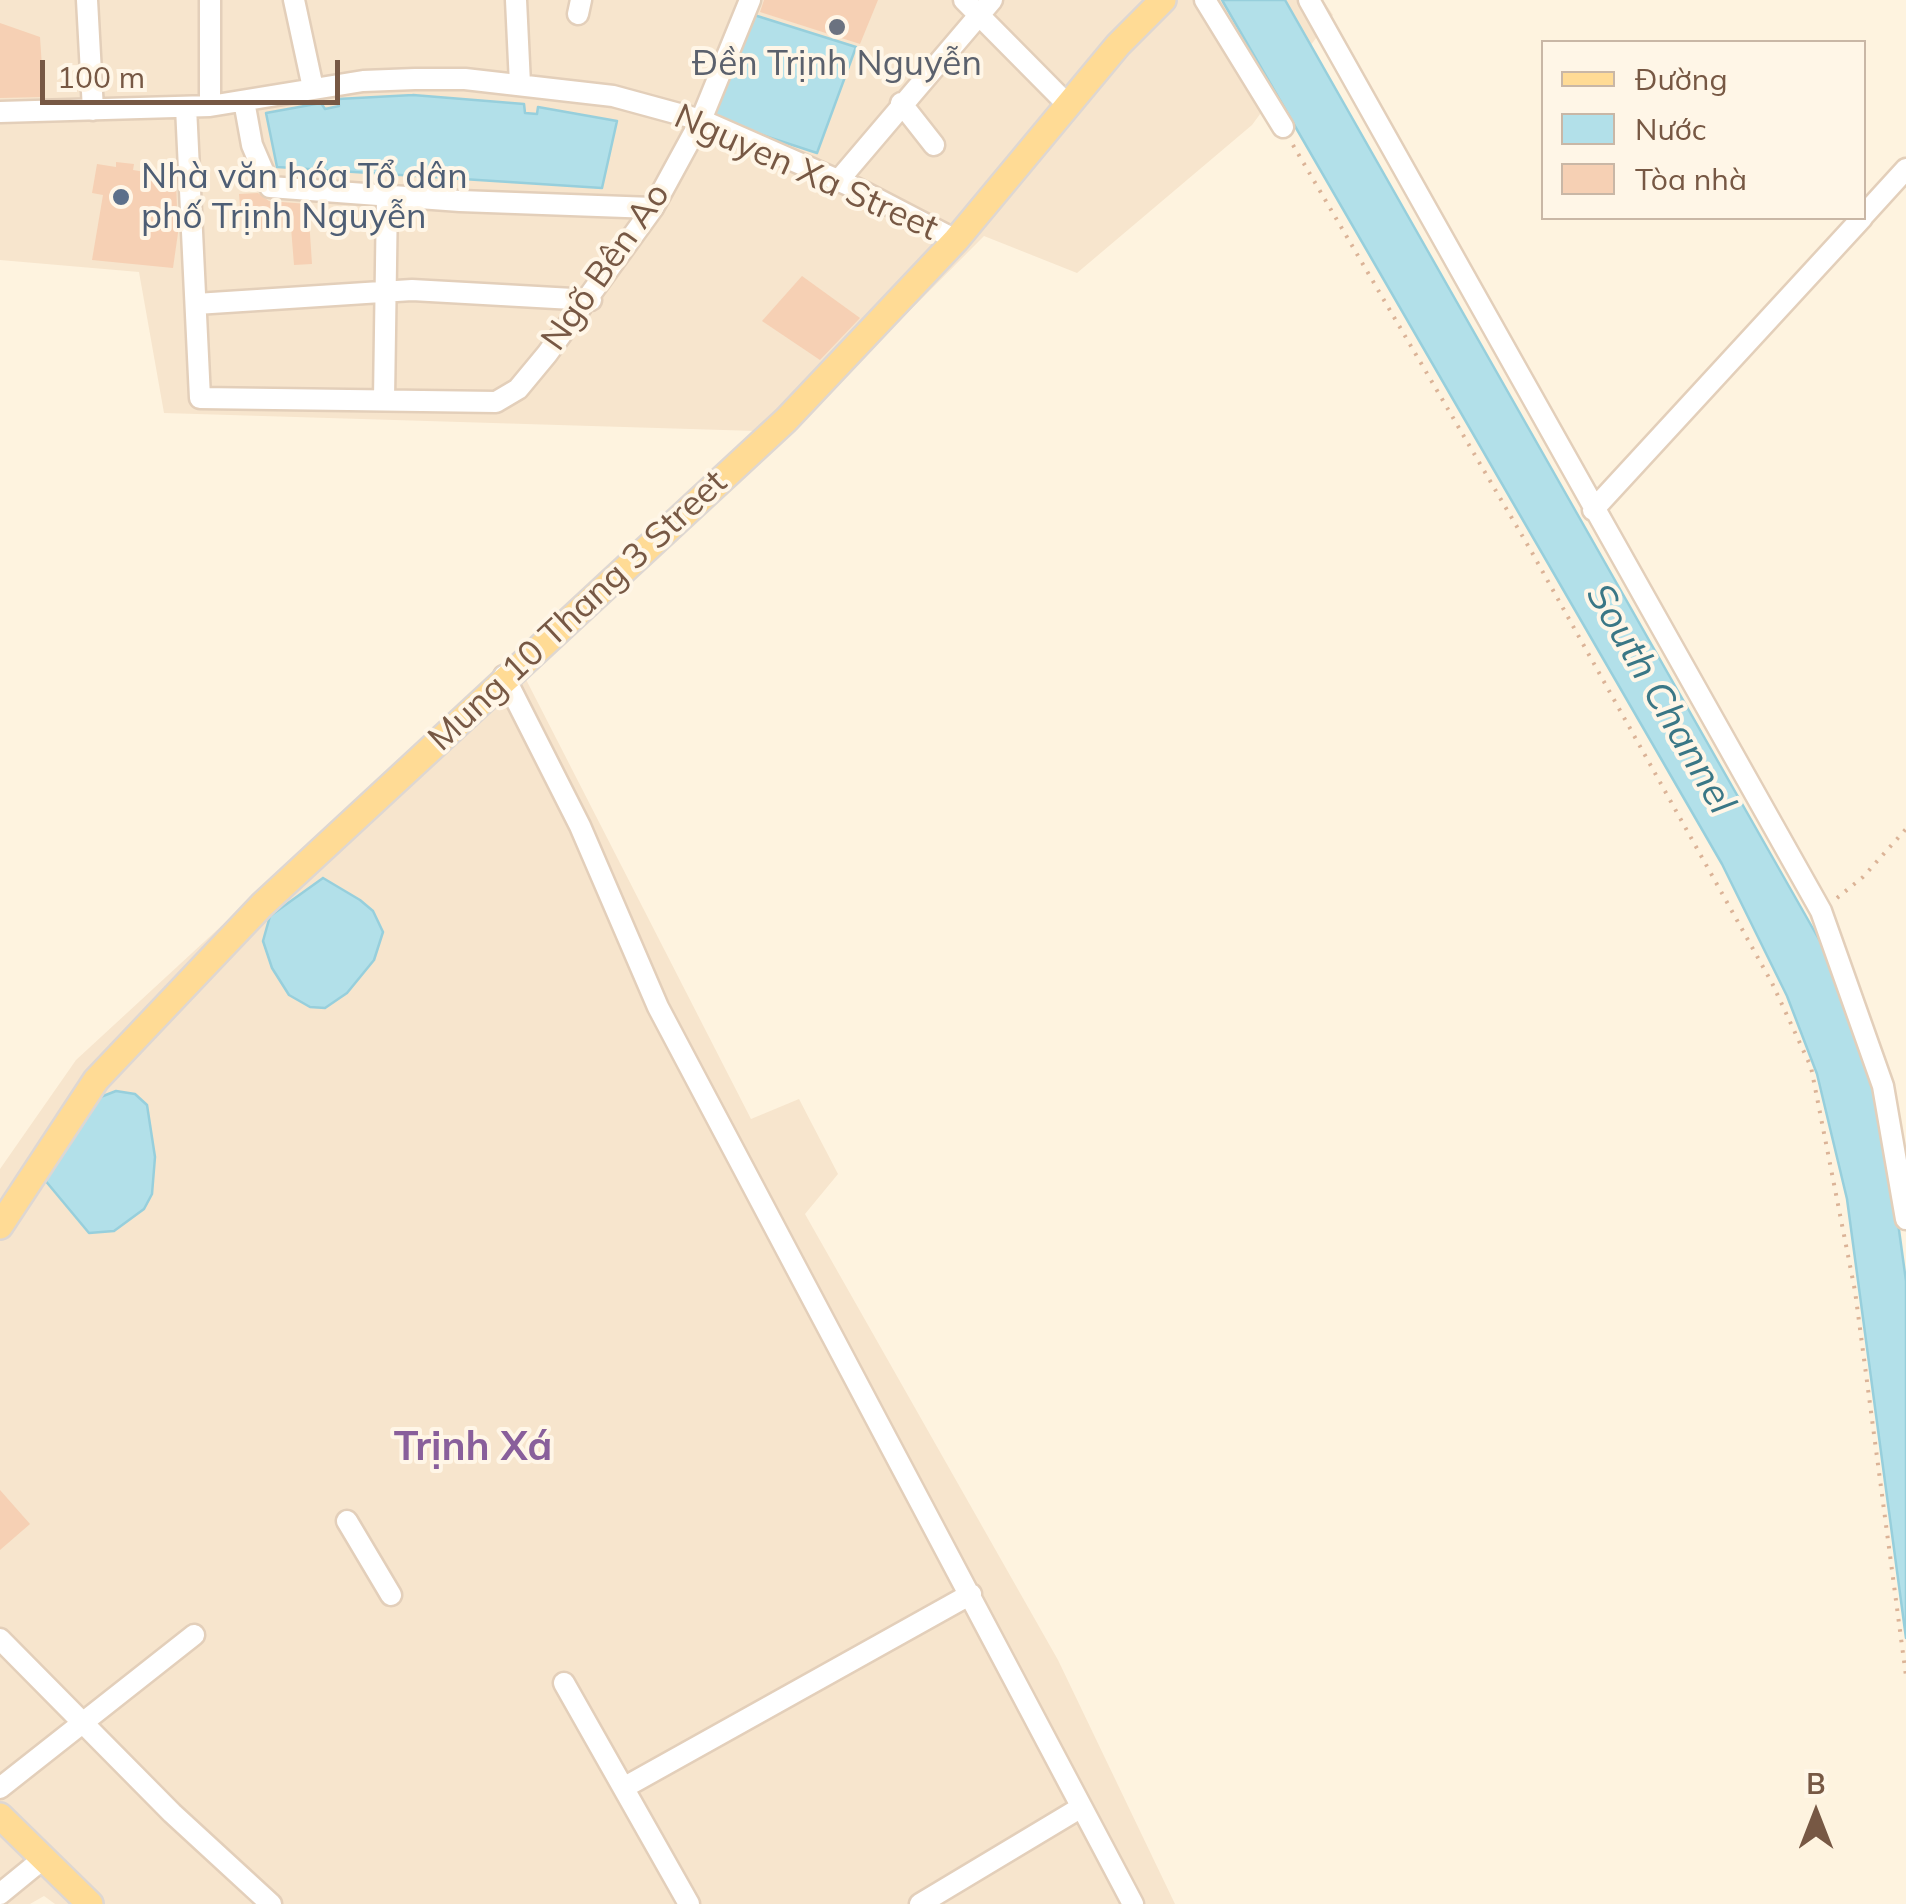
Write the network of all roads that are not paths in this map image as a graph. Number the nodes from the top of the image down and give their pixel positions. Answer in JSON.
{"nodes":[{"id":1,"x":87,"y":0,"type":"edge"},
{"id":2,"x":210,"y":0,"type":"edge"},
{"id":3,"x":294,"y":0,"type":"edge"},
{"id":4,"x":516,"y":0,"type":"edge"},
{"id":5,"x":750,"y":0,"type":"edge"},
{"id":6,"x":1164,"y":0,"type":"edge"},
{"id":7,"x":1205,"y":0,"type":"edge"},
{"id":8,"x":1309,"y":0,"type":"edge"},
{"id":9,"x":978,"y":5,"type":"edge"},
{"id":10,"x":520,"y":84,"type":"junction"},
{"id":11,"x":313,"y":88,"type":"junction"},
{"id":12,"x":244,"y":101,"type":"junction"},
{"id":13,"x":901,"y":103,"type":"junction"},
{"id":14,"x":1067,"y":104,"type":"junction"},
{"id":15,"x":210,"y":106,"type":"junction"},
{"id":16,"x":186,"y":107,"type":"junction"},
{"id":17,"x":94,"y":110,"type":"junction"},
{"id":18,"x":0,"y":112,"type":"edge"},
{"id":19,"x":702,"y":120,"type":"junction"},
{"id":20,"x":1283,"y":127,"type":"road end"},
{"id":21,"x":934,"y":146,"type":"dead end"},
{"id":22,"x":1906,"y":169,"type":"edge"},
{"id":23,"x":838,"y":180,"type":"junction"},
{"id":24,"x":386,"y":197,"type":"junction"},
{"id":25,"x":652,"y":208,"type":"junction"},
{"id":26,"x":1866,"y":212,"type":"edge"},
{"id":27,"x":1858,"y":220,"type":"edge"},
{"id":28,"x":956,"y":240,"type":"junction"},
{"id":29,"x":386,"y":293,"type":"junction"},
{"id":30,"x":591,"y":300,"type":"junction"},
{"id":31,"x":196,"y":304,"type":"junction"},
{"id":32,"x":384,"y":399,"type":"junction"},
{"id":33,"x":1593,"y":510,"type":"junction"},
{"id":34,"x":504,"y":676,"type":"junction"},
{"id":35,"x":1906,"y":1219,"type":"edge"},
{"id":36,"x":0,"y":1226,"type":"edge"},
{"id":37,"x":347,"y":1521,"type":"dead end"},
{"id":38,"x":971,"y":1594,"type":"junction"},
{"id":39,"x":391,"y":1595,"type":"dead end"},
{"id":40,"x":194,"y":1636,"type":"dead end"},
{"id":41,"x":0,"y":1639,"type":"edge"},
{"id":42,"x":564,"y":1683,"type":"dead end"},
{"id":43,"x":80,"y":1721,"type":"junction"},
{"id":44,"x":625,"y":1787,"type":"junction"},
{"id":45,"x":0,"y":1788,"type":"edge"},
{"id":46,"x":1080,"y":1808,"type":"junction"},
{"id":47,"x":0,"y":1816,"type":"edge"},
{"id":48,"x":44,"y":1858,"type":"junction"},
{"id":49,"x":0,"y":1894,"type":"edge"},
{"id":50,"x":90,"y":1904,"type":"edge"},
{"id":51,"x":271,"y":1904,"type":"edge"},
{"id":52,"x":689,"y":1904,"type":"edge"},
{"id":53,"x":920,"y":1904,"type":"edge"},
{"id":54,"x":1133,"y":1904,"type":"edge"}],
"edges":[{"from":1,"to":17,"type":"street"},
{"from":2,"to":15,"type":"street"},
{"from":3,"to":11,"type":"street"},
{"from":4,"to":10,"type":"street"},
{"from":5,"to":19,"type":"street","name":"Ngõ Bên Ao"},
{"from":6,"to":14,"type":"main road","name":"Mung 10 Thang 3 Street"},
{"from":7,"to":20,"type":"street"},
{"from":8,"to":33,"type":"street"},
{"from":9,"to":13,"type":"street"},
{"from":9,"to":14,"type":"street"},
{"from":10,"to":11,"type":"street","name":"Nguyen Xa Street"},
{"from":10,"to":19,"type":"street","name":"Nguyen Xa Street"},
{"from":11,"to":12,"type":"street","name":"Nguyen Xa Street"},
{"from":12,"to":15,"type":"street","name":"Nguyen Xa Street"},
{"from":12,"to":24,"type":"street"},
{"from":13,"to":21,"type":"street"},
{"from":13,"to":23,"type":"street"},
{"from":14,"to":28,"type":"main road","name":"Mung 10 Thang 3 Street"},
{"from":15,"to":16,"type":"street","name":"Nguyen Xa Street"},
{"from":16,"to":17,"type":"street","name":"Nguyen Xa Street"},
{"from":16,"to":31,"type":"street"},
{"from":17,"to":18,"type":"street","name":"Nguyen Xa Street"},
{"from":19,"to":23,"type":"street","name":"Nguyen Xa Street"},
{"from":19,"to":25,"type":"street","name":"Ngõ Bên Ao"},
{"from":22,"to":26,"type":"street"},
{"from":23,"to":28,"type":"street","name":"Nguyen Xa Street"},
{"from":24,"to":25,"type":"street"},
{"from":24,"to":29,"type":"street"},
{"from":25,"to":30,"type":"street","name":"Ngõ Bên Ao"},
{"from":27,"to":33,"type":"street"},
{"from":28,"to":34,"type":"main road","name":"Mung 10 Thang 3 Street"},
{"from":29,"to":30,"type":"street"},
{"from":29,"to":31,"type":"street"},
{"from":29,"to":32,"type":"street"},
{"from":30,"to":32,"type":"street","name":"Ngõ Bên Ao"},
{"from":31,"to":32,"type":"street"},
{"from":33,"to":35,"type":"street"},
{"from":34,"to":36,"type":"main road","name":"Mung 10 Thang 3 Street"},
{"from":34,"to":38,"type":"street"},
{"from":37,"to":39,"type":"street"},
{"from":38,"to":44,"type":"street"},
{"from":38,"to":46,"type":"street"},
{"from":40,"to":43,"type":"street"},
{"from":41,"to":43,"type":"street"},
{"from":42,"to":44,"type":"street"},
{"from":43,"to":45,"type":"street"},
{"from":43,"to":51,"type":"street"},
{"from":44,"to":52,"type":"street"},
{"from":46,"to":53,"type":"street"},
{"from":46,"to":54,"type":"street"},
{"from":47,"to":48,"type":"main road"},
{"from":48,"to":49,"type":"street"},
{"from":48,"to":50,"type":"main road"}]}
